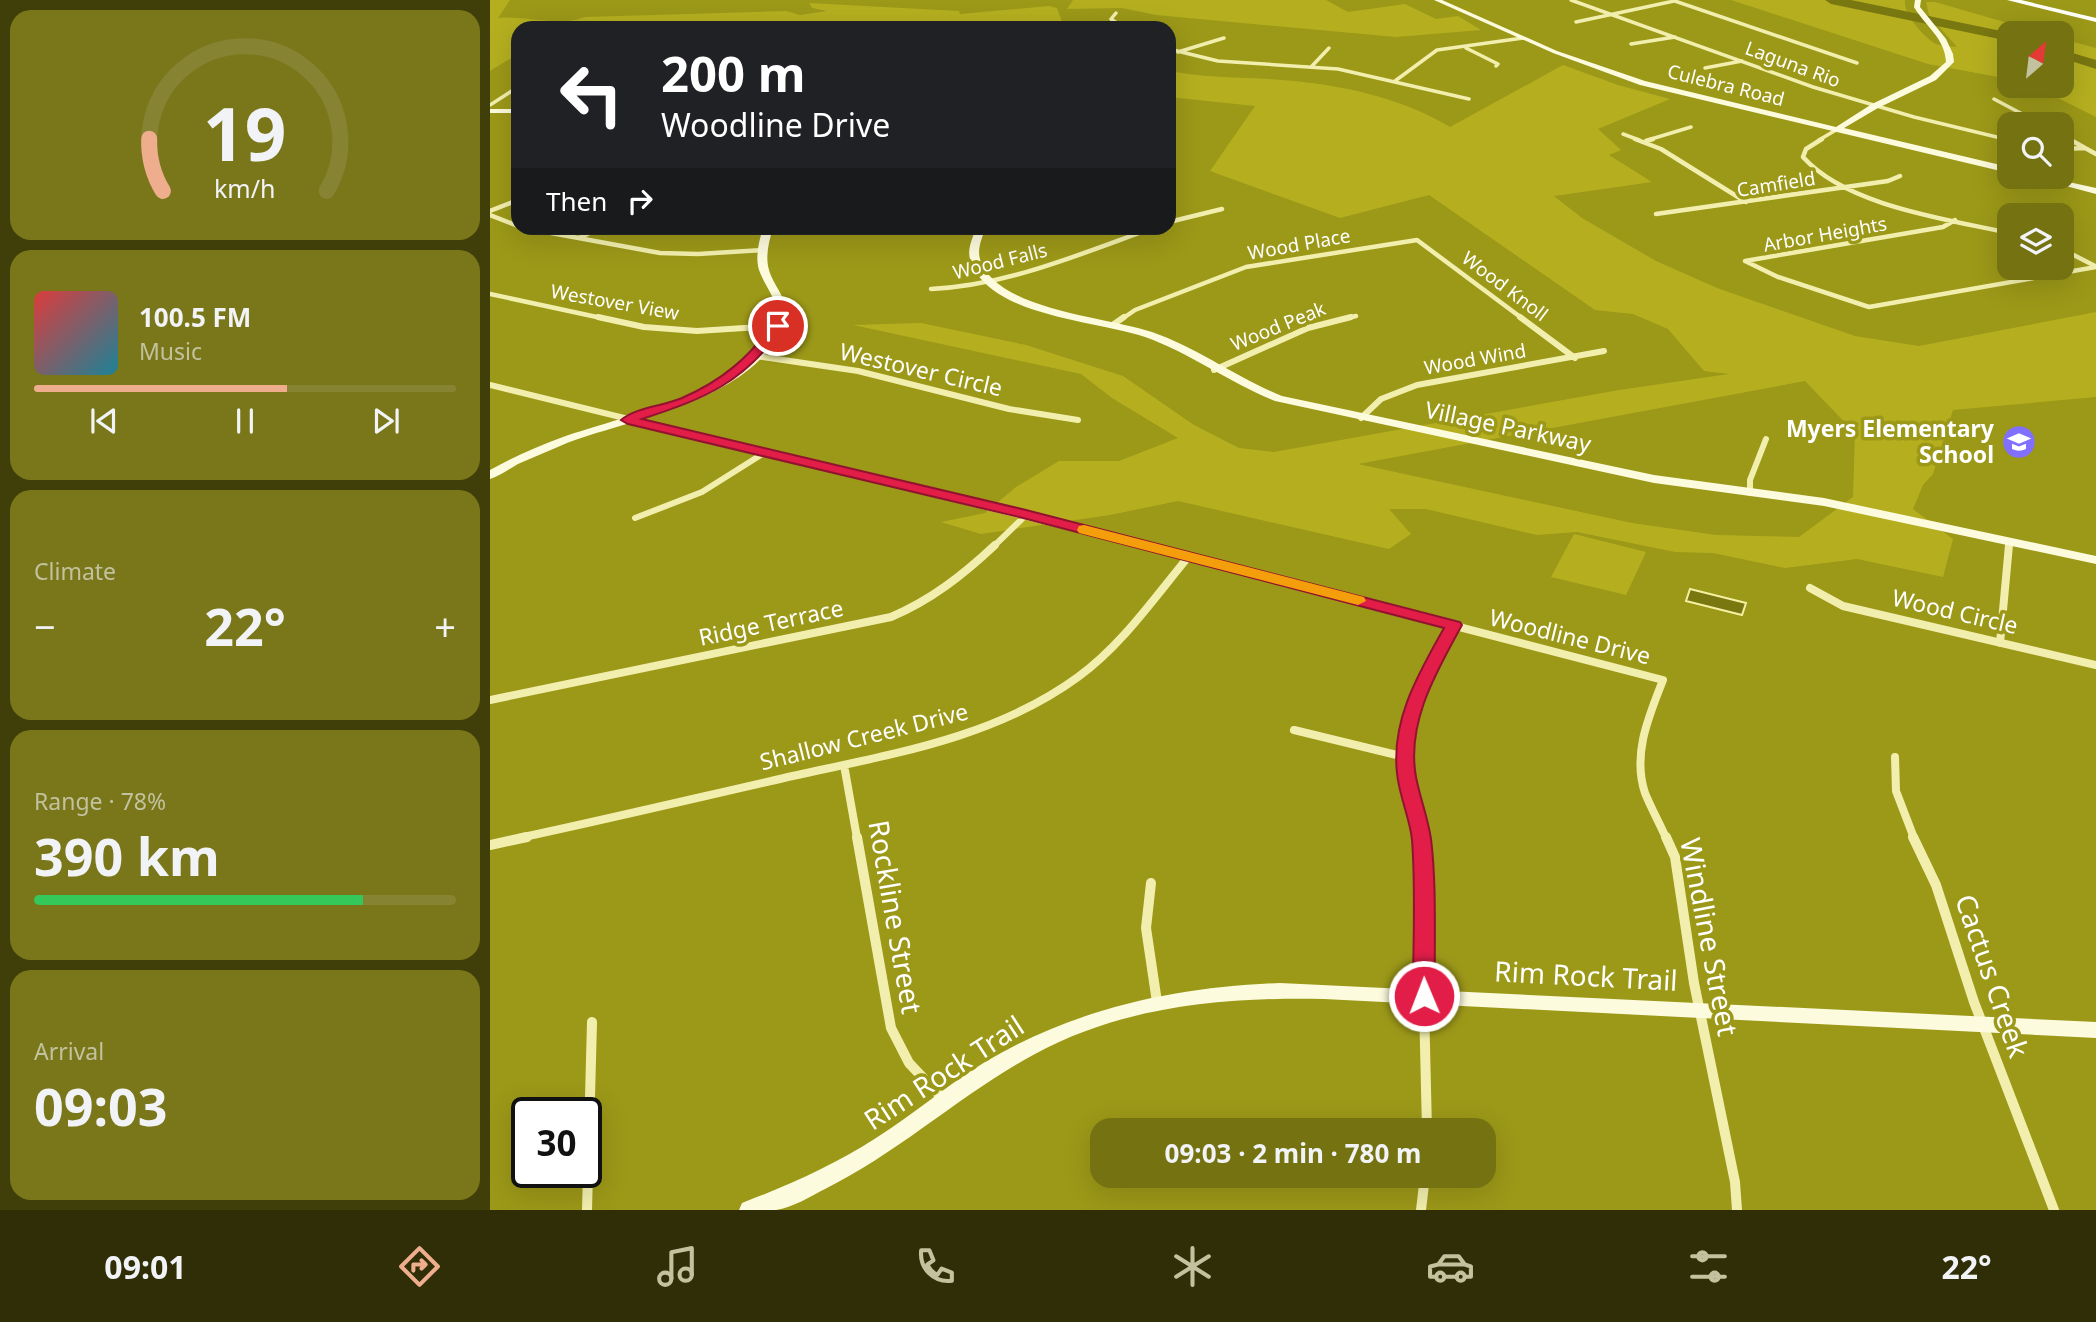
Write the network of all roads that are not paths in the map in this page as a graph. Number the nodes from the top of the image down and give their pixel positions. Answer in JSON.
{"nodes":[{"id":1,"x":1571,"y":0,"type":"edge"},
{"id":2,"x":1918,"y":0,"type":"edge"},
{"id":3,"x":2011,"y":0,"type":"edge"},
{"id":4,"x":1442,"y":1,"type":"edge"},
{"id":5,"x":1674,"y":1,"type":"edge"},
{"id":6,"x":1116,"y":13,"type":"dead end"},
{"id":7,"x":1612,"y":15,"type":"junction"},
{"id":8,"x":2096,"y":20,"type":"edge"},
{"id":9,"x":1114,"y":21,"type":"edge"},
{"id":10,"x":1576,"y":22,"type":"dead end"},
{"id":11,"x":1676,"y":37,"type":"junction"},
{"id":12,"x":1224,"y":38,"type":"dead end"},
{"id":13,"x":1522,"y":38,"type":"junction"},
{"id":14,"x":1631,"y":44,"type":"dead end"},
{"id":15,"x":1329,"y":48,"type":"dead end"},
{"id":16,"x":1465,"y":48,"type":"junction"},
{"id":17,"x":1178,"y":52,"type":"joint"},
{"id":18,"x":1742,"y":61,"type":"junction"},
{"id":19,"x":1857,"y":63,"type":"dead end"},
{"id":20,"x":1312,"y":66,"type":"junction"},
{"id":21,"x":1496,"y":66,"type":"dead end"},
{"id":22,"x":1705,"y":68,"type":"dead end"},
{"id":23,"x":1394,"y":81,"type":"junction"},
{"id":24,"x":511,"y":92,"type":"edge"},
{"id":25,"x":1469,"y":99,"type":"dead end"},
{"id":26,"x":1994,"y":99,"type":"dead end"},
{"id":27,"x":490,"y":105,"type":"edge"},
{"id":28,"x":1875,"y":106,"type":"junction"},
{"id":29,"x":490,"y":111,"type":"edge"},
{"id":30,"x":511,"y":111,"type":"edge"},
{"id":31,"x":2018,"y":112,"type":"edge"},
{"id":32,"x":1691,"y":127,"type":"dead end"},
{"id":33,"x":1836,"y":130,"type":"junction"},
{"id":34,"x":1623,"y":134,"type":"dead end"},
{"id":35,"x":1997,"y":137,"type":"edge"},
{"id":36,"x":1645,"y":141,"type":"junction"},
{"id":37,"x":2074,"y":142,"type":"edge"},
{"id":38,"x":2074,"y":148,"type":"edge"},
{"id":39,"x":2086,"y":148,"type":"junction"},
{"id":40,"x":2096,"y":154,"type":"edge"},
{"id":41,"x":1997,"y":167,"type":"edge"},
{"id":42,"x":1900,"y":176,"type":"dead end"},
{"id":43,"x":2074,"y":186,"type":"edge"},
{"id":44,"x":1847,"y":187,"type":"junction"},
{"id":45,"x":2096,"y":191,"type":"edge"},
{"id":46,"x":511,"y":203,"type":"edge"},
{"id":47,"x":1746,"y":203,"type":"junction"},
{"id":48,"x":1222,"y":209,"type":"dead end"},
{"id":49,"x":490,"y":213,"type":"edge"},
{"id":50,"x":1656,"y":214,"type":"dead end"},
{"id":51,"x":1176,"y":220,"type":"edge"},
{"id":52,"x":1955,"y":220,"type":"junction"},
{"id":53,"x":511,"y":223,"type":"edge"},
{"id":54,"x":1997,"y":231,"type":"edge"},
{"id":55,"x":562,"y":235,"type":"edge"},
{"id":56,"x":585,"y":235,"type":"edge"},
{"id":57,"x":766,"y":235,"type":"edge"},
{"id":58,"x":980,"y":235,"type":"edge"},
{"id":59,"x":1133,"y":235,"type":"edge"},
{"id":60,"x":578,"y":238,"type":"junction"},
{"id":61,"x":1417,"y":240,"type":"joint"},
{"id":62,"x":763,"y":250,"type":"junction"},
{"id":63,"x":2074,"y":255,"type":"edge"},
{"id":64,"x":2096,"y":267,"type":"edge"},
{"id":65,"x":989,"y":281,"type":"junction"},
{"id":66,"x":931,"y":289,"type":"dead end"},
{"id":67,"x":490,"y":294,"type":"edge"},
{"id":68,"x":1356,"y":316,"type":"dead end"},
{"id":69,"x":1115,"y":324,"type":"junction"},
{"id":70,"x":778,"y":326,"type":"junction"},
{"id":71,"x":1604,"y":351,"type":"dead end"},
{"id":72,"x":756,"y":356,"type":"junction"},
{"id":73,"x":1575,"y":358,"type":"junction"},
{"id":74,"x":1213,"y":370,"type":"junction"},
{"id":75,"x":490,"y":386,"type":"edge"},
{"id":76,"x":1361,"y":418,"type":"junction"},
{"id":77,"x":628,"y":420,"type":"junction"},
{"id":78,"x":1078,"y":420,"type":"dead end"},
{"id":79,"x":1766,"y":439,"type":"dead end"},
{"id":80,"x":764,"y":453,"type":"junction"},
{"id":81,"x":490,"y":475,"type":"edge"},
{"id":82,"x":1750,"y":493,"type":"junction"},
{"id":83,"x":1026,"y":515,"type":"junction"},
{"id":84,"x":635,"y":518,"type":"dead end"},
{"id":85,"x":2009,"y":542,"type":"junction"},
{"id":86,"x":1189,"y":556,"type":"junction"},
{"id":87,"x":2096,"y":560,"type":"edge"},
{"id":88,"x":1810,"y":588,"type":"dead end"},
{"id":89,"x":1454,"y":625,"type":"junction"},
{"id":90,"x":2000,"y":643,"type":"junction"},
{"id":91,"x":2096,"y":664,"type":"edge"},
{"id":92,"x":1663,"y":680,"type":"joint"},
{"id":93,"x":490,"y":699,"type":"edge"},
{"id":94,"x":1294,"y":730,"type":"dead end"},
{"id":95,"x":1405,"y":757,"type":"junction"},
{"id":96,"x":1895,"y":757,"type":"dead end"},
{"id":97,"x":844,"y":765,"type":"junction"},
{"id":98,"x":490,"y":845,"type":"edge"},
{"id":99,"x":1150,"y":883,"type":"dead end"},
{"id":100,"x":1424,"y":996,"type":"junction"},
{"id":101,"x":1157,"y":1002,"type":"junction"},
{"id":102,"x":1700,"y":1010,"type":"junction"},
{"id":103,"x":592,"y":1022,"type":"dead end"},
{"id":104,"x":1982,"y":1024,"type":"junction"},
{"id":105,"x":2096,"y":1030,"type":"edge"},
{"id":106,"x":945,"y":1101,"type":"junction"},
{"id":107,"x":1427,"y":1118,"type":"edge"},
{"id":108,"x":1424,"y":1188,"type":"edge"},
{"id":109,"x":587,"y":1210,"type":"edge"},
{"id":110,"x":750,"y":1210,"type":"edge"},
{"id":111,"x":1421,"y":1210,"type":"edge"},
{"id":112,"x":1737,"y":1210,"type":"edge"},
{"id":113,"x":2054,"y":1210,"type":"edge"}],
"edges":[{"from":1,"to":7,"type":"street","name":"Laguna Rio"},
{"from":2,"to":28,"type":"street"},
{"from":3,"to":8,"type":"main road"},
{"from":4,"to":13,"type":"street","name":"Culebra Road"},
{"from":5,"to":7,"type":"street"},
{"from":5,"to":19,"type":"street"},
{"from":6,"to":9,"type":"street"},
{"from":7,"to":10,"type":"street"},
{"from":7,"to":11,"type":"street","name":"Laguna Rio"},
{"from":11,"to":14,"type":"street"},
{"from":11,"to":18,"type":"street","name":"Laguna Rio"},
{"from":12,"to":17,"type":"street"},
{"from":13,"to":16,"type":"street"},
{"from":13,"to":33,"type":"street","name":"Culebra Road"},
{"from":15,"to":20,"type":"street"},
{"from":16,"to":21,"type":"street"},
{"from":16,"to":23,"type":"street"},
{"from":17,"to":20,"type":"street"},
{"from":18,"to":22,"type":"street"},
{"from":18,"to":28,"type":"street","name":"Laguna Rio"},
{"from":20,"to":23,"type":"street"},
{"from":23,"to":25,"type":"street"},
{"from":24,"to":27,"type":"street"},
{"from":26,"to":31,"type":"street"},
{"from":28,"to":33,"type":"street"},
{"from":28,"to":35,"type":"street","name":"Laguna Rio"},
{"from":29,"to":30,"type":"street"},
{"from":32,"to":36,"type":"street"},
{"from":33,"to":41,"type":"street","name":"Culebra Road"},
{"from":33,"to":44,"type":"street"},
{"from":34,"to":36,"type":"street"},
{"from":36,"to":47,"type":"street"},
{"from":37,"to":39,"type":"street"},
{"from":38,"to":39,"type":"street"},
{"from":39,"to":40,"type":"street"},
{"from":42,"to":44,"type":"street","name":"Camfield"},
{"from":43,"to":45,"type":"street"},
{"from":44,"to":47,"type":"street","name":"Camfield"},
{"from":44,"to":52,"type":"street"},
{"from":46,"to":49,"type":"street"},
{"from":47,"to":50,"type":"street","name":"Camfield"},
{"from":48,"to":51,"type":"street"},
{"from":49,"to":53,"type":"street"},
{"from":52,"to":54,"type":"street"},
{"from":52,"to":64,"type":"street","name":"Arbor Heights"},
{"from":55,"to":60,"type":"street"},
{"from":56,"to":60,"type":"street"},
{"from":57,"to":62,"type":"street"},
{"from":58,"to":65,"type":"street"},
{"from":59,"to":65,"type":"street","name":"Wood Falls"},
{"from":60,"to":62,"type":"street"},
{"from":61,"to":69,"type":"street","name":"Wood Place"},
{"from":61,"to":73,"type":"street","name":"Wood Knoll"},
{"from":62,"to":70,"type":"street"},
{"from":63,"to":64,"type":"street"},
{"from":65,"to":66,"type":"street","name":"Wood Falls"},
{"from":65,"to":69,"type":"street","name":"Village Parkway"},
{"from":67,"to":70,"type":"street","name":"Westover View"},
{"from":68,"to":74,"type":"street","name":"Wood Peak"},
{"from":69,"to":74,"type":"street","name":"Village Parkway"},
{"from":70,"to":72,"type":"street"},
{"from":71,"to":73,"type":"street","name":"Wood Wind"},
{"from":72,"to":77,"type":"street"},
{"from":72,"to":78,"type":"street","name":"Westover Circle"},
{"from":73,"to":76,"type":"street","name":"Wood Wind"},
{"from":74,"to":76,"type":"street","name":"Village Parkway"},
{"from":75,"to":77,"type":"street","name":"Woodline Drive"},
{"from":76,"to":82,"type":"street","name":"Village Parkway"},
{"from":77,"to":80,"type":"street","name":"Woodline Drive"},
{"from":77,"to":81,"type":"street"},
{"from":79,"to":82,"type":"street"},
{"from":80,"to":83,"type":"street","name":"Woodline Drive"},
{"from":80,"to":84,"type":"street"},
{"from":82,"to":85,"type":"street","name":"Village Parkway"},
{"from":83,"to":86,"type":"street","name":"Woodline Drive"},
{"from":83,"to":93,"type":"street","name":"Ridge Terrace"},
{"from":85,"to":87,"type":"street","name":"Village Parkway"},
{"from":85,"to":90,"type":"street"},
{"from":86,"to":89,"type":"street","name":"Woodline Drive"},
{"from":86,"to":97,"type":"street","name":"Shallow Creek Drive"},
{"from":88,"to":90,"type":"street","name":"Wood Circle"},
{"from":89,"to":92,"type":"street","name":"Woodline Drive"},
{"from":89,"to":95,"type":"street"},
{"from":90,"to":91,"type":"street","name":"Wood Circle"},
{"from":92,"to":102,"type":"street","name":"Windline Street"},
{"from":94,"to":95,"type":"street"},
{"from":95,"to":100,"type":"street"},
{"from":96,"to":104,"type":"street","name":"Cactus Creek"},
{"from":97,"to":98,"type":"street","name":"Shallow Creek Drive"},
{"from":97,"to":106,"type":"street","name":"Rockline Street"},
{"from":99,"to":101,"type":"street"},
{"from":100,"to":101,"type":"street","name":"Rim Rock Trail"},
{"from":100,"to":102,"type":"street","name":"Rim Rock Trail"},
{"from":100,"to":107,"type":"street"},
{"from":101,"to":106,"type":"street","name":"Rim Rock Trail"},
{"from":102,"to":104,"type":"street","name":"Rim Rock Trail"},
{"from":102,"to":112,"type":"street","name":"Windline Street"},
{"from":103,"to":109,"type":"street"},
{"from":104,"to":105,"type":"street","name":"Rim Rock Trail"},
{"from":104,"to":113,"type":"street","name":"Cactus Creek"},
{"from":106,"to":110,"type":"street","name":"Rim Rock Trail"},
{"from":108,"to":111,"type":"street"}]}
